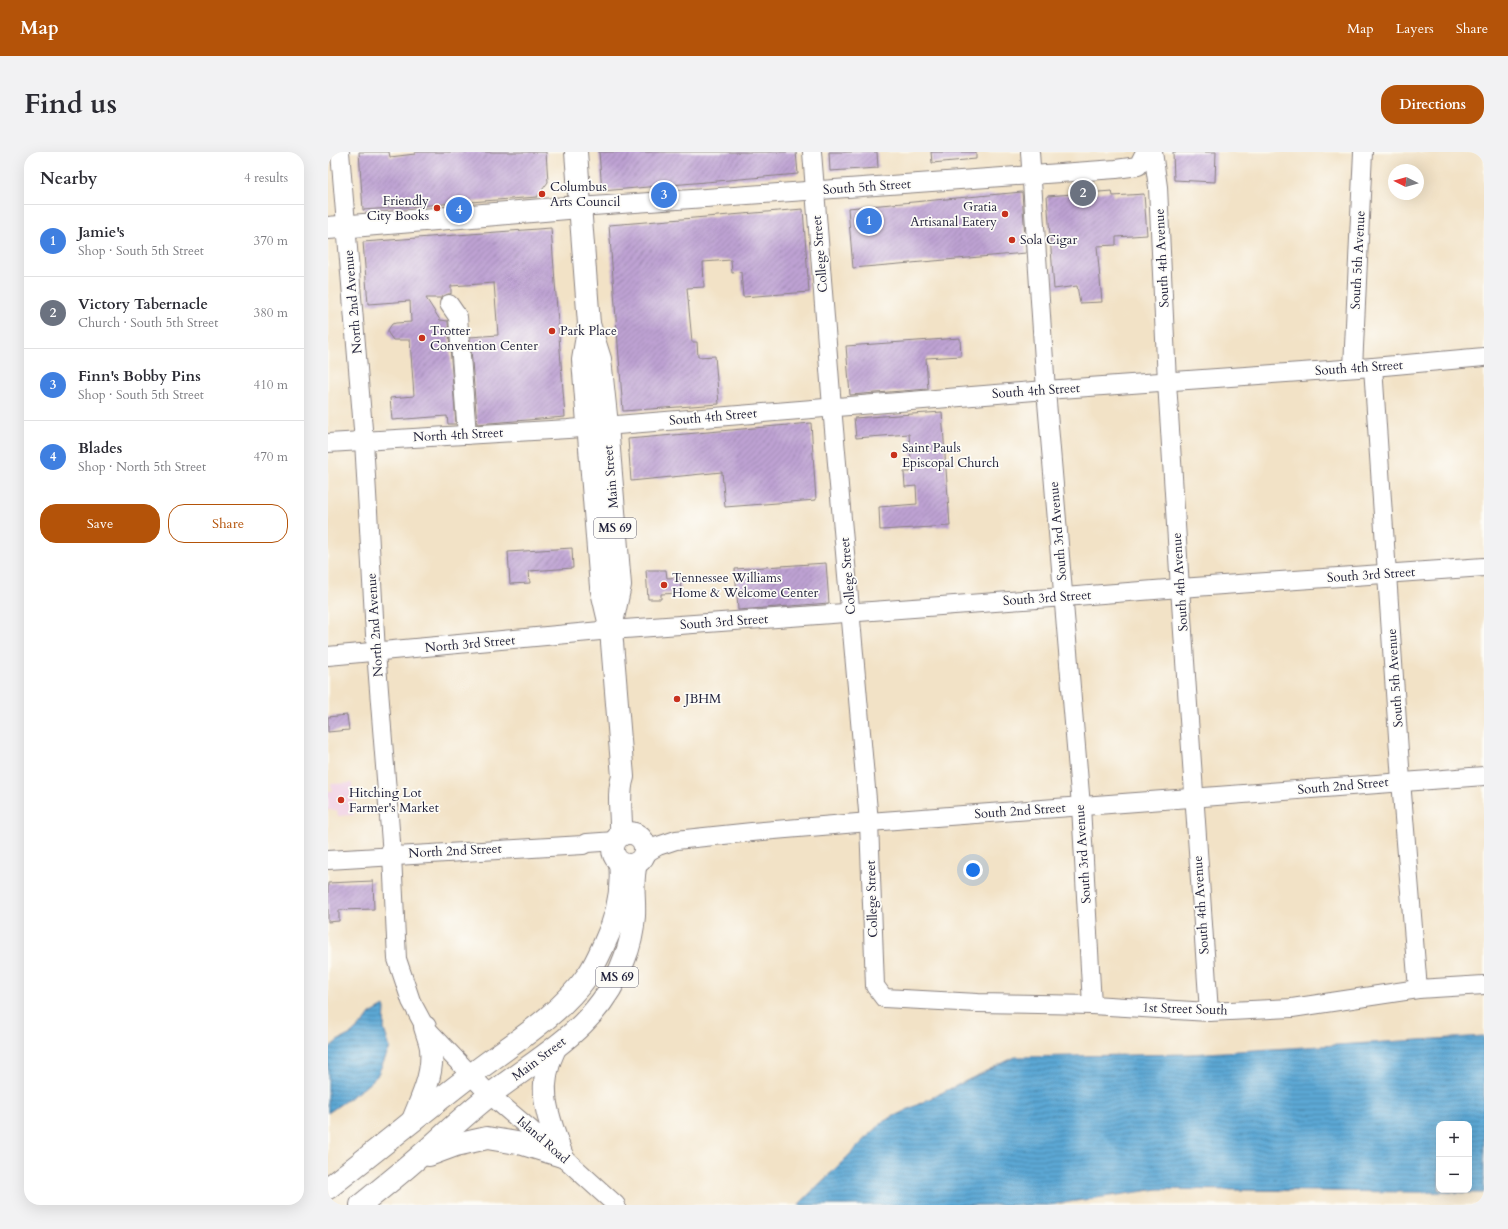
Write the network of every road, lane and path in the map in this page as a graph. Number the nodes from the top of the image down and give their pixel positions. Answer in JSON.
{"nodes":[{"id":1,"x":340,"y":152,"type":"edge"},
{"id":2,"x":576,"y":152,"type":"edge"},
{"id":3,"x":812,"y":152,"type":"edge"},
{"id":4,"x":1030,"y":152,"type":"edge"},
{"id":5,"x":1145,"y":152,"type":"edge"},
{"id":6,"x":1153,"y":152,"type":"edge"},
{"id":7,"x":1363,"y":152,"type":"edge"},
{"id":8,"x":1032,"y":174,"type":"junction"},
{"id":9,"x":815,"y":191,"type":"junction"},
{"id":10,"x":580,"y":207,"type":"junction"},
{"id":11,"x":337,"y":228,"type":"edge"},
{"id":12,"x":449,"y":304,"type":"dead end"},
{"id":13,"x":1484,"y":357,"type":"edge"},
{"id":14,"x":1373,"y":367,"type":"junction"},
{"id":15,"x":1353,"y":368,"type":"junction"},
{"id":16,"x":1168,"y":382,"type":"junction"},
{"id":17,"x":1046,"y":390,"type":"junction"},
{"id":18,"x":832,"y":407,"type":"junction"},
{"id":19,"x":597,"y":426,"type":"junction"},
{"id":20,"x":467,"y":435,"type":"junction"},
{"id":21,"x":364,"y":440,"type":"junction"},
{"id":22,"x":328,"y":443,"type":"edge"},
{"id":23,"x":1484,"y":567,"type":"edge"},
{"id":24,"x":1388,"y":574,"type":"junction"},
{"id":25,"x":1180,"y":588,"type":"junction"},
{"id":26,"x":1064,"y":598,"type":"junction"},
{"id":27,"x":851,"y":613,"type":"junction"},
{"id":28,"x":611,"y":630,"type":"junction"},
{"id":29,"x":376,"y":652,"type":"junction"},
{"id":30,"x":328,"y":656,"type":"edge"},
{"id":31,"x":1484,"y":776,"type":"edge"},
{"id":32,"x":1401,"y":781,"type":"junction"},
{"id":33,"x":1194,"y":798,"type":"junction"},
{"id":34,"x":1080,"y":806,"type":"junction"},
{"id":35,"x":869,"y":822,"type":"junction"},
{"id":36,"x":629,"y":849,"type":"junction"},
{"id":37,"x":392,"y":855,"type":"junction"},
{"id":38,"x":328,"y":860,"type":"edge"},
{"id":39,"x":1484,"y":986,"type":"edge"},
{"id":40,"x":1418,"y":990,"type":"junction"},
{"id":41,"x":884,"y":998,"type":"joint"},
{"id":42,"x":1092,"y":1005,"type":"junction"},
{"id":43,"x":1209,"y":1012,"type":"junction"},
{"id":44,"x":425,"y":1027,"type":"junction"},
{"id":45,"x":556,"y":1048,"type":"junction"},
{"id":46,"x":471,"y":1075,"type":"junction"},
{"id":47,"x":490,"y":1095,"type":"junction"},
{"id":48,"x":411,"y":1123,"type":"junction"},
{"id":49,"x":562,"y":1156,"type":"junction"},
{"id":50,"x":413,"y":1162,"type":"junction"},
{"id":51,"x":328,"y":1188,"type":"edge"},
{"id":52,"x":361,"y":1205,"type":"edge"},
{"id":53,"x":616,"y":1205,"type":"edge"}],
"edges":[{"from":1,"to":11,"type":"street","name":"North 2nd Avenue"},
{"from":2,"to":10,"type":"main road","name":"Main Street","number":"MS 69"},
{"from":3,"to":9,"type":"street","name":"College Street"},
{"from":4,"to":8,"type":"street","name":"South 3rd Avenue"},
{"from":5,"to":8,"type":"street","name":"South 5th Street"},
{"from":6,"to":16,"type":"street","name":"South 4th Avenue"},
{"from":7,"to":15,"type":"street","name":"South 5th Avenue"},
{"from":8,"to":9,"type":"street","name":"South 5th Street"},
{"from":8,"to":17,"type":"street","name":"South 3rd Avenue"},
{"from":9,"to":10,"type":"street","name":"South 5th Street"},
{"from":9,"to":18,"type":"street","name":"College Street"},
{"from":10,"to":11,"type":"main road"},
{"from":10,"to":19,"type":"main road","name":"Main Street","number":"MS 69"},
{"from":11,"to":21,"type":"street","name":"North 2nd Avenue"},
{"from":12,"to":20,"type":"street"},
{"from":13,"to":14,"type":"street","name":"South 4th Street"},
{"from":14,"to":15,"type":"street","name":"South 4th Street"},
{"from":14,"to":24,"type":"street","name":"South 5th Avenue"},
{"from":15,"to":16,"type":"street","name":"South 4th Street"},
{"from":16,"to":17,"type":"street","name":"South 4th Street"},
{"from":16,"to":25,"type":"street","name":"South 4th Avenue"},
{"from":17,"to":18,"type":"street","name":"South 4th Street"},
{"from":17,"to":26,"type":"street","name":"South 3rd Avenue"},
{"from":18,"to":19,"type":"street","name":"South 4th Street"},
{"from":18,"to":27,"type":"street","name":"College Street"},
{"from":19,"to":20,"type":"street","name":"North 4th Street"},
{"from":19,"to":28,"type":"main road","name":"Main Street","number":"MS 69"},
{"from":20,"to":21,"type":"street","name":"North 4th Street"},
{"from":21,"to":22,"type":"street","name":"North 4th Street"},
{"from":21,"to":29,"type":"street","name":"North 2nd Avenue"},
{"from":23,"to":24,"type":"street","name":"South 3rd Street"},
{"from":24,"to":25,"type":"street","name":"South 3rd Street"},
{"from":24,"to":32,"type":"street","name":"South 5th Avenue"},
{"from":25,"to":26,"type":"street","name":"South 3rd Street"},
{"from":25,"to":33,"type":"street","name":"South 4th Avenue"},
{"from":26,"to":27,"type":"street","name":"South 3rd Street"},
{"from":26,"to":34,"type":"street","name":"South 3rd Avenue"},
{"from":27,"to":28,"type":"street","name":"South 3rd Street"},
{"from":27,"to":35,"type":"street","name":"College Street"},
{"from":28,"to":29,"type":"street","name":"North 3rd Street"},
{"from":28,"to":36,"type":"main road","name":"Main Street","number":"MS 69"},
{"from":29,"to":30,"type":"street","name":"North 3rd Street"},
{"from":29,"to":37,"type":"street","name":"North 2nd Avenue"},
{"from":31,"to":32,"type":"street","name":"South 2nd Street"},
{"from":32,"to":33,"type":"street","name":"South 2nd Street"},
{"from":32,"to":40,"type":"street","name":"South 5th Avenue"},
{"from":33,"to":34,"type":"street","name":"South 2nd Street"},
{"from":33,"to":43,"type":"street","name":"South 4th Avenue"},
{"from":34,"to":35,"type":"street","name":"South 2nd Street"},
{"from":34,"to":42,"type":"street","name":"South 3rd Avenue"},
{"from":35,"to":36,"type":"street","name":"South 2nd Street"},
{"from":35,"to":41,"type":"street","name":"College Street"},
{"from":36,"to":37,"type":"street","name":"North 2nd Street"},
{"from":36,"to":45,"type":"main road","name":"Main Street","number":"MS 69"},
{"from":36,"to":46,"type":"main road","name":"Main Street","number":"MS 69"},
{"from":37,"to":38,"type":"street","name":"North 2nd Street"},
{"from":37,"to":44,"type":"street","name":"North 2nd Avenue"},
{"from":39,"to":40,"type":"street","name":"1st Street South"},
{"from":40,"to":43,"type":"street","name":"1st Street South"},
{"from":41,"to":42,"type":"street","name":"1st Street South"},
{"from":42,"to":43,"type":"street","name":"1st Street South"},
{"from":44,"to":46,"type":"street","name":"North 2nd Avenue"},
{"from":44,"to":48,"type":"main road"},
{"from":45,"to":47,"type":"main road","name":"Main Street","number":"MS 69"},
{"from":45,"to":49,"type":"main road"},
{"from":46,"to":47,"type":"street","name":"Island Road"},
{"from":46,"to":48,"type":"main road","name":"Main Street","number":"MS 69"},
{"from":47,"to":49,"type":"street","name":"Island Road"},
{"from":47,"to":50,"type":"main road","name":"Main Street","number":"MS 69"},
{"from":48,"to":51,"type":"main road","name":"Main Street","number":"MS 69"},
{"from":49,"to":50,"type":"main road"},
{"from":49,"to":53,"type":"street","name":"Island Road"},
{"from":50,"to":52,"type":"main road","name":"Main Street","number":"MS 69"}]}
